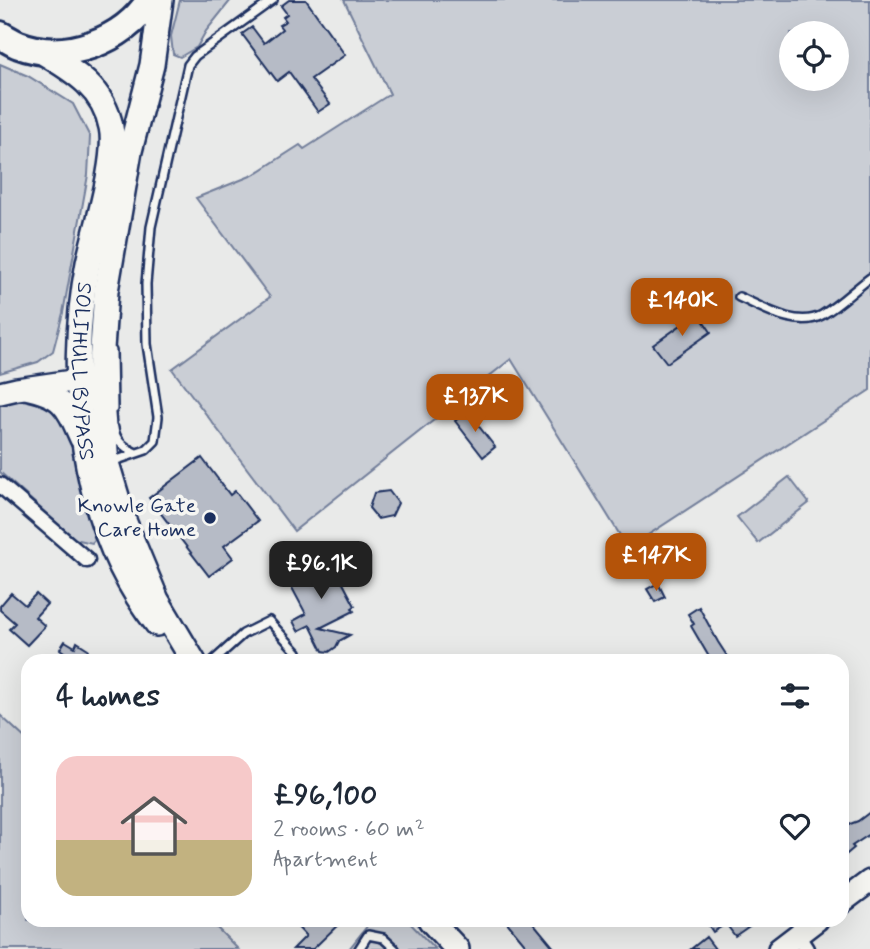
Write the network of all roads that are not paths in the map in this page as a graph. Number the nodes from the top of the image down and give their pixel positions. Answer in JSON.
{"nodes":[{"id":1,"x":150,"y":0,"type":"edge"},
{"id":2,"x":161,"y":0,"type":"edge"},
{"id":3,"x":273,"y":0,"type":"edge"},
{"id":4,"x":14,"y":43,"type":"edge"},
{"id":5,"x":115,"y":237,"type":"junction"},
{"id":6,"x":870,"y":278,"type":"edge"},
{"id":7,"x":739,"y":297,"type":"dead end"},
{"id":8,"x":109,"y":337,"type":"junction"},
{"id":9,"x":79,"y":344,"type":"junction"},
{"id":10,"x":79,"y":380,"type":"junction"},
{"id":11,"x":25,"y":388,"type":"junction"},
{"id":12,"x":0,"y":393,"type":"edge"},
{"id":13,"x":136,"y":453,"type":"junction"},
{"id":14,"x":95,"y":462,"type":"junction"},
{"id":15,"x":0,"y":485,"type":"edge"},
{"id":16,"x":104,"y":494,"type":"dead end"},
{"id":17,"x":113,"y":547,"type":"junction"},
{"id":18,"x":87,"y":560,"type":"dead end"},
{"id":19,"x":182,"y":654,"type":"edge"},
{"id":20,"x":189,"y":654,"type":"edge"},
{"id":21,"x":221,"y":654,"type":"edge"},
{"id":22,"x":297,"y":654,"type":"edge"},
{"id":23,"x":870,"y":881,"type":"edge"},
{"id":24,"x":849,"y":897,"type":"edge"},
{"id":25,"x":437,"y":927,"type":"edge"},
{"id":26,"x":812,"y":927,"type":"edge"},
{"id":27,"x":802,"y":942,"type":"edge"},
{"id":28,"x":359,"y":949,"type":"edge"},
{"id":29,"x":395,"y":949,"type":"edge"},
{"id":30,"x":457,"y":949,"type":"edge"},
{"id":31,"x":779,"y":949,"type":"edge"}],
"edges":[{"from":1,"to":4,"type":"highway"},
{"from":2,"to":5,"type":"main road"},
{"from":3,"to":13,"type":"lane"},
{"from":4,"to":9,"type":"main road","name":"SOLIHULL BYPASS"},
{"from":5,"to":8,"type":"main road","name":"SOLIHULL BYPASS"},
{"from":5,"to":10,"type":"main road"},
{"from":6,"to":7,"type":"lane"},
{"from":8,"to":13,"type":"lane"},
{"from":8,"to":14,"type":"main road","name":"SOLIHULL BYPASS"},
{"from":9,"to":10,"type":"main road","name":"SOLIHULL BYPASS"},
{"from":9,"to":11,"type":"street"},
{"from":10,"to":11,"type":"street"},
{"from":10,"to":14,"type":"main road","name":"SOLIHULL BYPASS"},
{"from":11,"to":12,"type":"street"},
{"from":11,"to":14,"type":"street"},
{"from":13,"to":14,"type":"lane"},
{"from":14,"to":17,"type":"main road","name":"SOLIHULL BYPASS"},
{"from":14,"to":20,"type":"main road","name":"SOLIHULL BYPASS"},
{"from":15,"to":18,"type":"street"},
{"from":16,"to":17,"type":"lane"},
{"from":17,"to":19,"type":"main road","name":"SOLIHULL BYPASS"},
{"from":21,"to":22,"type":"lane"},
{"from":23,"to":24,"type":"street"},
{"from":25,"to":30,"type":"main road"},
{"from":26,"to":27,"type":"street"},
{"from":27,"to":31,"type":"street"},
{"from":28,"to":29,"type":"lane"}]}
